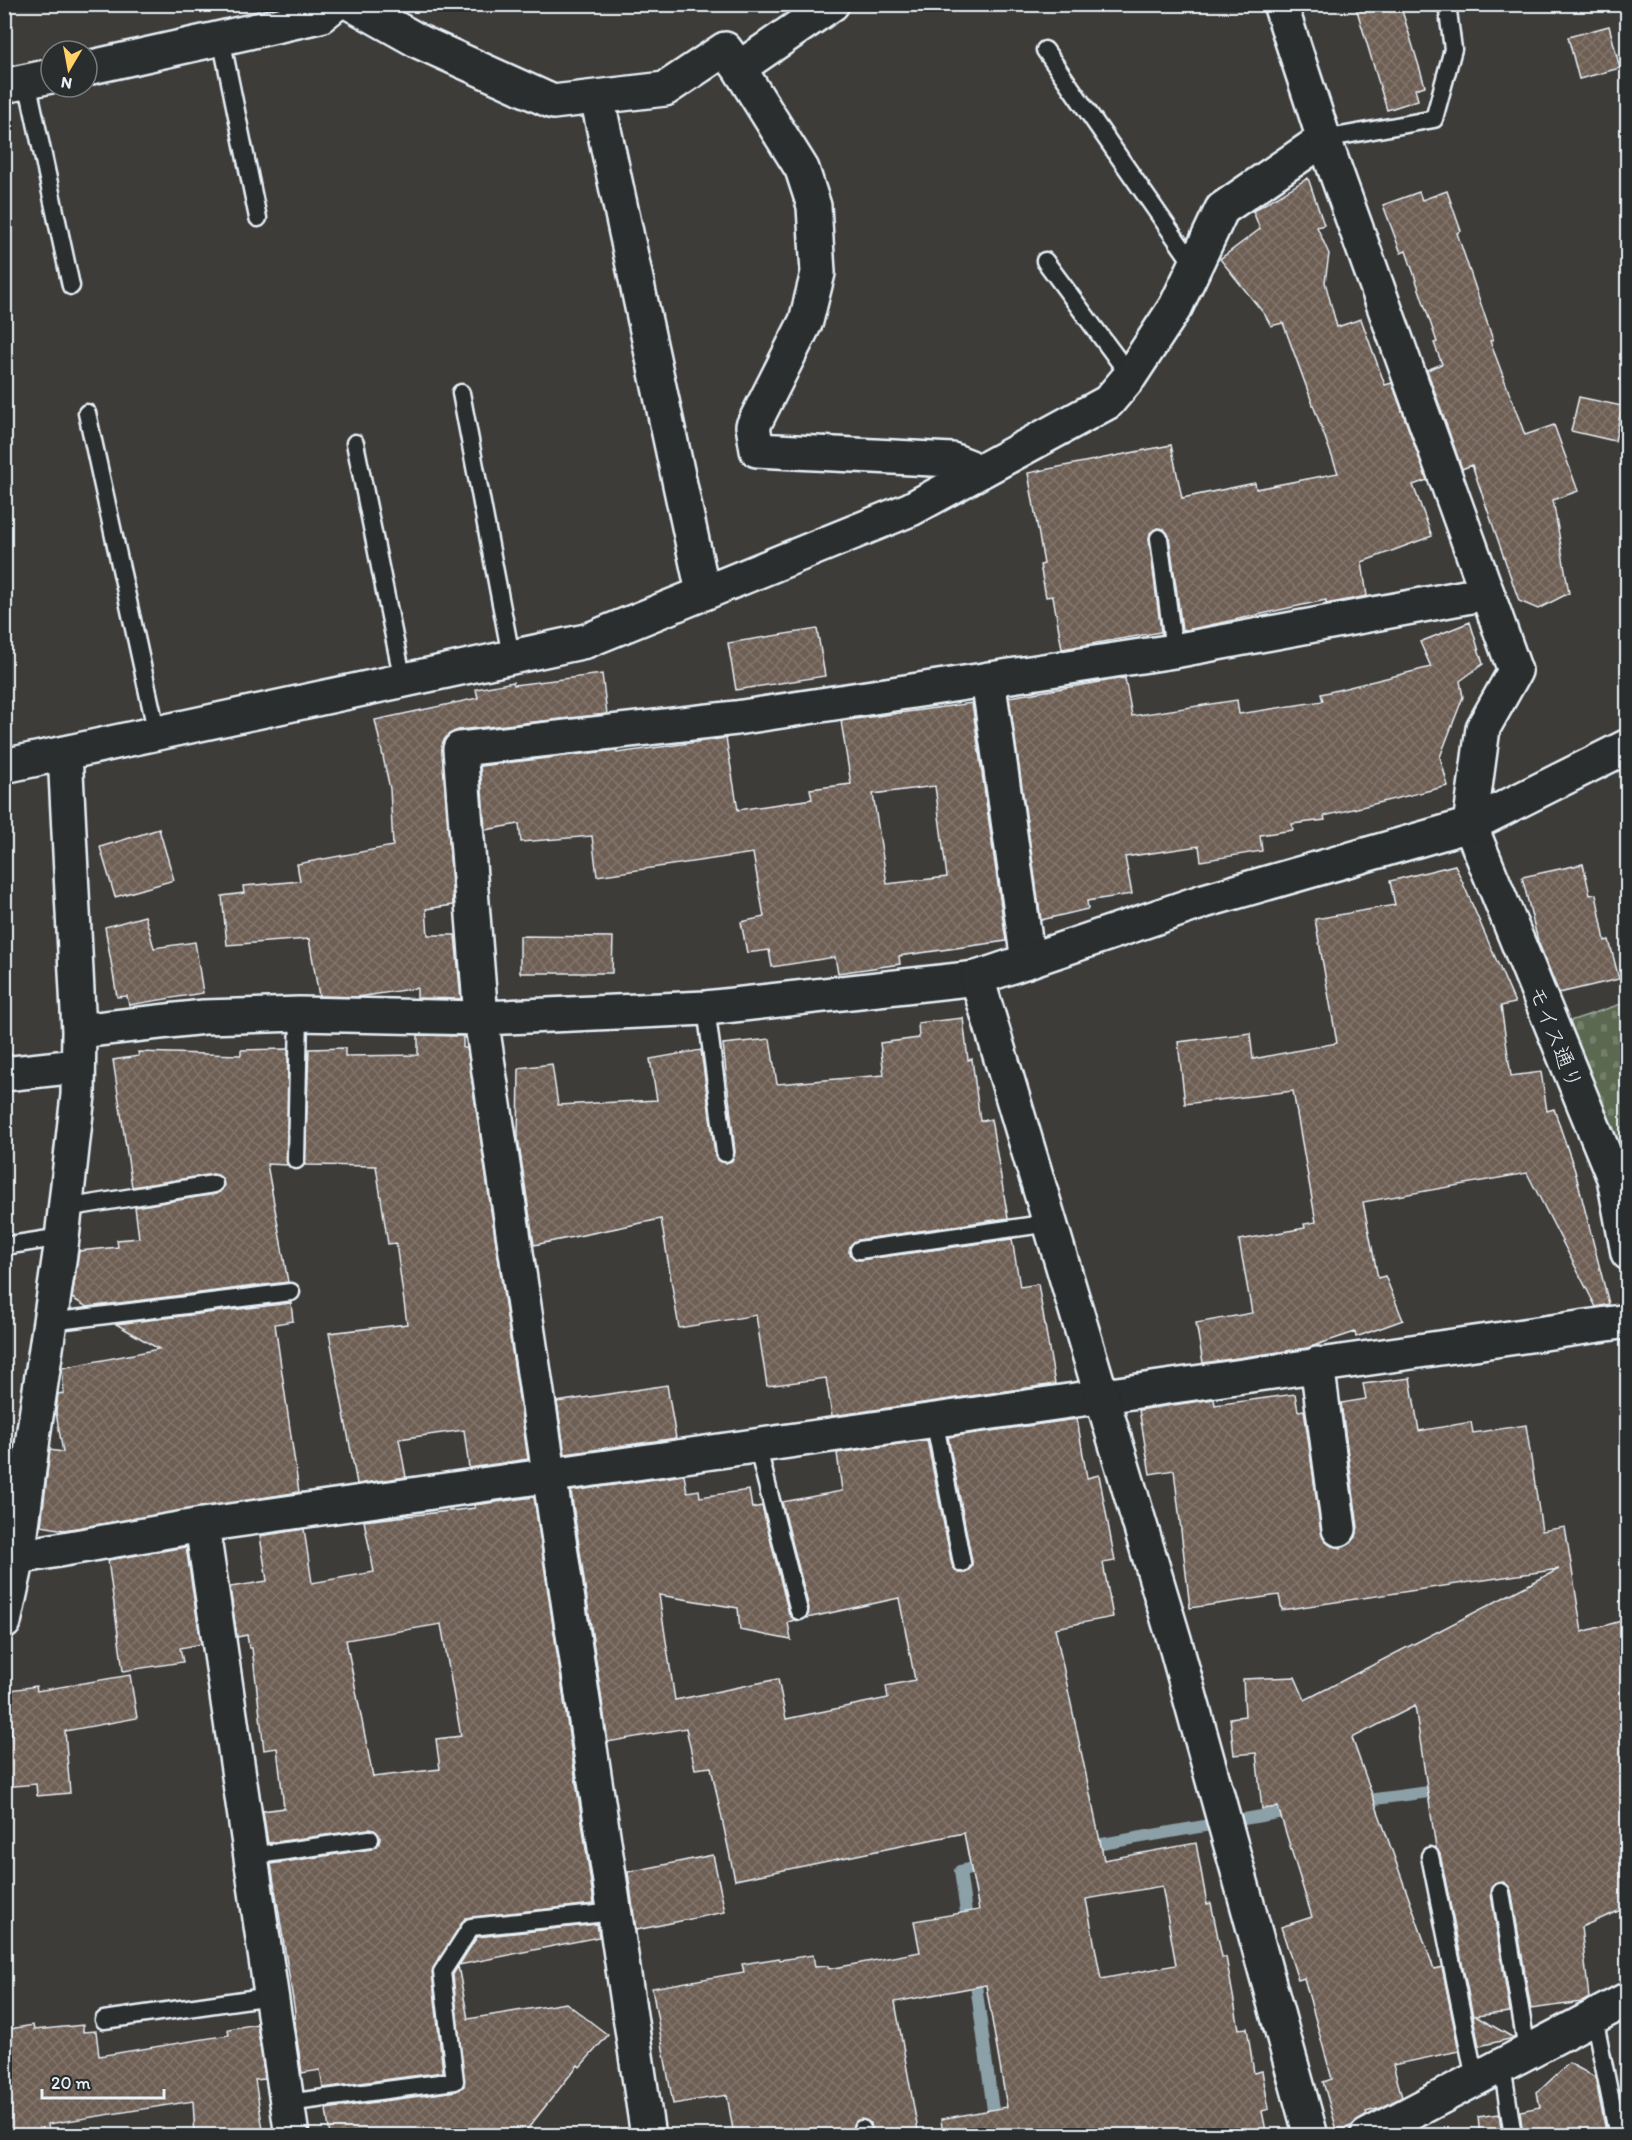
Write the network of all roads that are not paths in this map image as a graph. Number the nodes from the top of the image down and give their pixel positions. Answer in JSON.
{"nodes":[{"id":1,"x":335,"y":4,"type":"edge"},
{"id":2,"x":352,"y":4,"type":"edge"},
{"id":3,"x":832,"y":4,"type":"edge"},
{"id":4,"x":1280,"y":4,"type":"edge"},
{"id":5,"x":1447,"y":4,"type":"edge"},
{"id":6,"x":221,"y":38,"type":"junction"},
{"id":7,"x":1045,"y":50,"type":"dead end"},
{"id":8,"x":99,"y":65,"type":"edge"},
{"id":9,"x":739,"y":68,"type":"junction"},
{"id":10,"x":28,"y":81,"type":"edge"},
{"id":11,"x":597,"y":97,"type":"junction"},
{"id":12,"x":1324,"y":139,"type":"junction"},
{"id":13,"x":258,"y":218,"type":"dead end"},
{"id":14,"x":1045,"y":261,"type":"dead end"},
{"id":15,"x":1196,"y":268,"type":"junction"},
{"id":16,"x":71,"y":286,"type":"dead end"},
{"id":17,"x":1130,"y":376,"type":"junction"},
{"id":18,"x":461,"y":393,"type":"dead end"},
{"id":19,"x":87,"y":413,"type":"dead end"},
{"id":20,"x":355,"y":443,"type":"dead end"},
{"id":21,"x":975,"y":474,"type":"junction"},
{"id":22,"x":1159,"y":538,"type":"dead end"},
{"id":23,"x":703,"y":591,"type":"junction"},
{"id":24,"x":1487,"y":593,"type":"junction"},
{"id":25,"x":1174,"y":651,"type":"junction"},
{"id":26,"x":510,"y":656,"type":"junction"},
{"id":27,"x":988,"y":679,"type":"junction"},
{"id":28,"x":403,"y":681,"type":"junction"},
{"id":29,"x":158,"y":734,"type":"junction"},
{"id":30,"x":1628,"y":746,"type":"edge"},
{"id":31,"x":65,"y":753,"type":"junction"},
{"id":32,"x":4,"y":766,"type":"edge"},
{"id":33,"x":1470,"y":825,"type":"junction"},
{"id":34,"x":1028,"y":962,"type":"junction"},
{"id":35,"x":977,"y":978,"type":"junction"},
{"id":36,"x":706,"y":1008,"type":"junction"},
{"id":37,"x":299,"y":1014,"type":"junction"},
{"id":38,"x":481,"y":1018,"type":"junction"},
{"id":39,"x":80,"y":1031,"type":"junction"},
{"id":40,"x":77,"y":1066,"type":"junction"},
{"id":41,"x":4,"y":1074,"type":"edge"},
{"id":42,"x":725,"y":1153,"type":"dead end"},
{"id":43,"x":296,"y":1160,"type":"dead end"},
{"id":44,"x":214,"y":1184,"type":"dead end"},
{"id":45,"x":64,"y":1222,"type":"junction"},
{"id":46,"x":1050,"y":1223,"type":"junction"},
{"id":47,"x":4,"y":1246,"type":"edge"},
{"id":48,"x":859,"y":1250,"type":"dead end"},
{"id":49,"x":1628,"y":1253,"type":"edge"},
{"id":50,"x":291,"y":1292,"type":"dead end"},
{"id":51,"x":1628,"y":1321,"type":"edge"},
{"id":52,"x":50,"y":1322,"type":"junction"},
{"id":53,"x":1317,"y":1364,"type":"junction"},
{"id":54,"x":1101,"y":1394,"type":"junction"},
{"id":55,"x":934,"y":1419,"type":"junction"},
{"id":56,"x":19,"y":1433,"type":"edge"},
{"id":57,"x":757,"y":1445,"type":"junction"},
{"id":58,"x":550,"y":1476,"type":"junction"},
{"id":59,"x":202,"y":1525,"type":"junction"},
{"id":60,"x":1339,"y":1529,"type":"dead end"},
{"id":61,"x":18,"y":1557,"type":"junction"},
{"id":62,"x":962,"y":1563,"type":"dead end"},
{"id":63,"x":799,"y":1611,"type":"dead end"},
{"id":64,"x":4,"y":1622,"type":"edge"},
{"id":65,"x":370,"y":1839,"type":"dead end"},
{"id":66,"x":251,"y":1856,"type":"junction"},
{"id":67,"x":1430,"y":1856,"type":"dead end"},
{"id":68,"x":1501,"y":1892,"type":"dead end"},
{"id":69,"x":615,"y":1912,"type":"junction"},
{"id":70,"x":271,"y":1996,"type":"junction"},
{"id":71,"x":1628,"y":1999,"type":"edge"},
{"id":72,"x":1594,"y":2017,"type":"junction"},
{"id":73,"x":104,"y":2020,"type":"dead end"},
{"id":74,"x":1501,"y":2065,"type":"junction"},
{"id":75,"x":287,"y":2103,"type":"junction"},
{"id":76,"x":292,"y":2136,"type":"edge"},
{"id":77,"x":648,"y":2136,"type":"edge"},
{"id":78,"x":1311,"y":2136,"type":"edge"},
{"id":79,"x":1367,"y":2136,"type":"edge"},
{"id":80,"x":1513,"y":2136,"type":"edge"},
{"id":81,"x":1618,"y":2136,"type":"edge"}],
"edges":[{"from":1,"to":6,"type":"street"},
{"from":2,"to":11,"type":"street"},
{"from":3,"to":9,"type":"street"},
{"from":4,"to":12,"type":"street"},
{"from":5,"to":12,"type":"lane"},
{"from":6,"to":8,"type":"street"},
{"from":6,"to":13,"type":"lane"},
{"from":7,"to":15,"type":"lane"},
{"from":9,"to":11,"type":"street"},
{"from":9,"to":21,"type":"street"},
{"from":10,"to":16,"type":"lane"},
{"from":11,"to":23,"type":"street"},
{"from":12,"to":15,"type":"street"},
{"from":12,"to":24,"type":"street"},
{"from":14,"to":17,"type":"lane"},
{"from":15,"to":17,"type":"street"},
{"from":17,"to":21,"type":"street"},
{"from":18,"to":26,"type":"lane"},
{"from":19,"to":29,"type":"lane"},
{"from":20,"to":28,"type":"lane"},
{"from":21,"to":23,"type":"street"},
{"from":22,"to":25,"type":"lane"},
{"from":23,"to":26,"type":"street"},
{"from":24,"to":25,"type":"street"},
{"from":24,"to":33,"type":"street"},
{"from":25,"to":27,"type":"street"},
{"from":26,"to":28,"type":"street"},
{"from":27,"to":34,"type":"street"},
{"from":27,"to":38,"type":"street"},
{"from":28,"to":29,"type":"street"},
{"from":29,"to":31,"type":"street"},
{"from":30,"to":33,"type":"street"},
{"from":31,"to":32,"type":"street"},
{"from":31,"to":39,"type":"street"},
{"from":33,"to":34,"type":"street"},
{"from":33,"to":49,"type":"street","name":"モイス通り"},
{"from":34,"to":35,"type":"street"},
{"from":35,"to":36,"type":"street"},
{"from":35,"to":46,"type":"street"},
{"from":36,"to":38,"type":"street"},
{"from":36,"to":42,"type":"lane"},
{"from":37,"to":38,"type":"street"},
{"from":37,"to":39,"type":"street"},
{"from":37,"to":43,"type":"lane"},
{"from":38,"to":58,"type":"street"},
{"from":39,"to":40,"type":"street"},
{"from":40,"to":41,"type":"street"},
{"from":40,"to":45,"type":"street"},
{"from":44,"to":45,"type":"lane"},
{"from":45,"to":47,"type":"lane"},
{"from":45,"to":52,"type":"street"},
{"from":46,"to":48,"type":"lane"},
{"from":46,"to":54,"type":"street"},
{"from":50,"to":52,"type":"lane"},
{"from":51,"to":53,"type":"street"},
{"from":52,"to":56,"type":"street"},
{"from":53,"to":54,"type":"street"},
{"from":53,"to":60,"type":"street"},
{"from":54,"to":55,"type":"street"},
{"from":54,"to":78,"type":"street"},
{"from":55,"to":57,"type":"street"},
{"from":55,"to":62,"type":"lane"},
{"from":56,"to":61,"type":"street"},
{"from":57,"to":58,"type":"street"},
{"from":57,"to":63,"type":"lane"},
{"from":58,"to":59,"type":"street"},
{"from":58,"to":69,"type":"street"},
{"from":59,"to":61,"type":"street"},
{"from":59,"to":66,"type":"street"},
{"from":61,"to":64,"type":"street"},
{"from":65,"to":66,"type":"lane"},
{"from":66,"to":70,"type":"street"},
{"from":67,"to":74,"type":"lane"},
{"from":68,"to":74,"type":"lane"},
{"from":69,"to":75,"type":"lane"},
{"from":69,"to":77,"type":"street"},
{"from":70,"to":73,"type":"lane"},
{"from":70,"to":75,"type":"street"},
{"from":71,"to":72,"type":"street"},
{"from":72,"to":74,"type":"street"},
{"from":72,"to":81,"type":"lane"},
{"from":74,"to":79,"type":"street"},
{"from":74,"to":80,"type":"lane"},
{"from":75,"to":76,"type":"street"}]}
